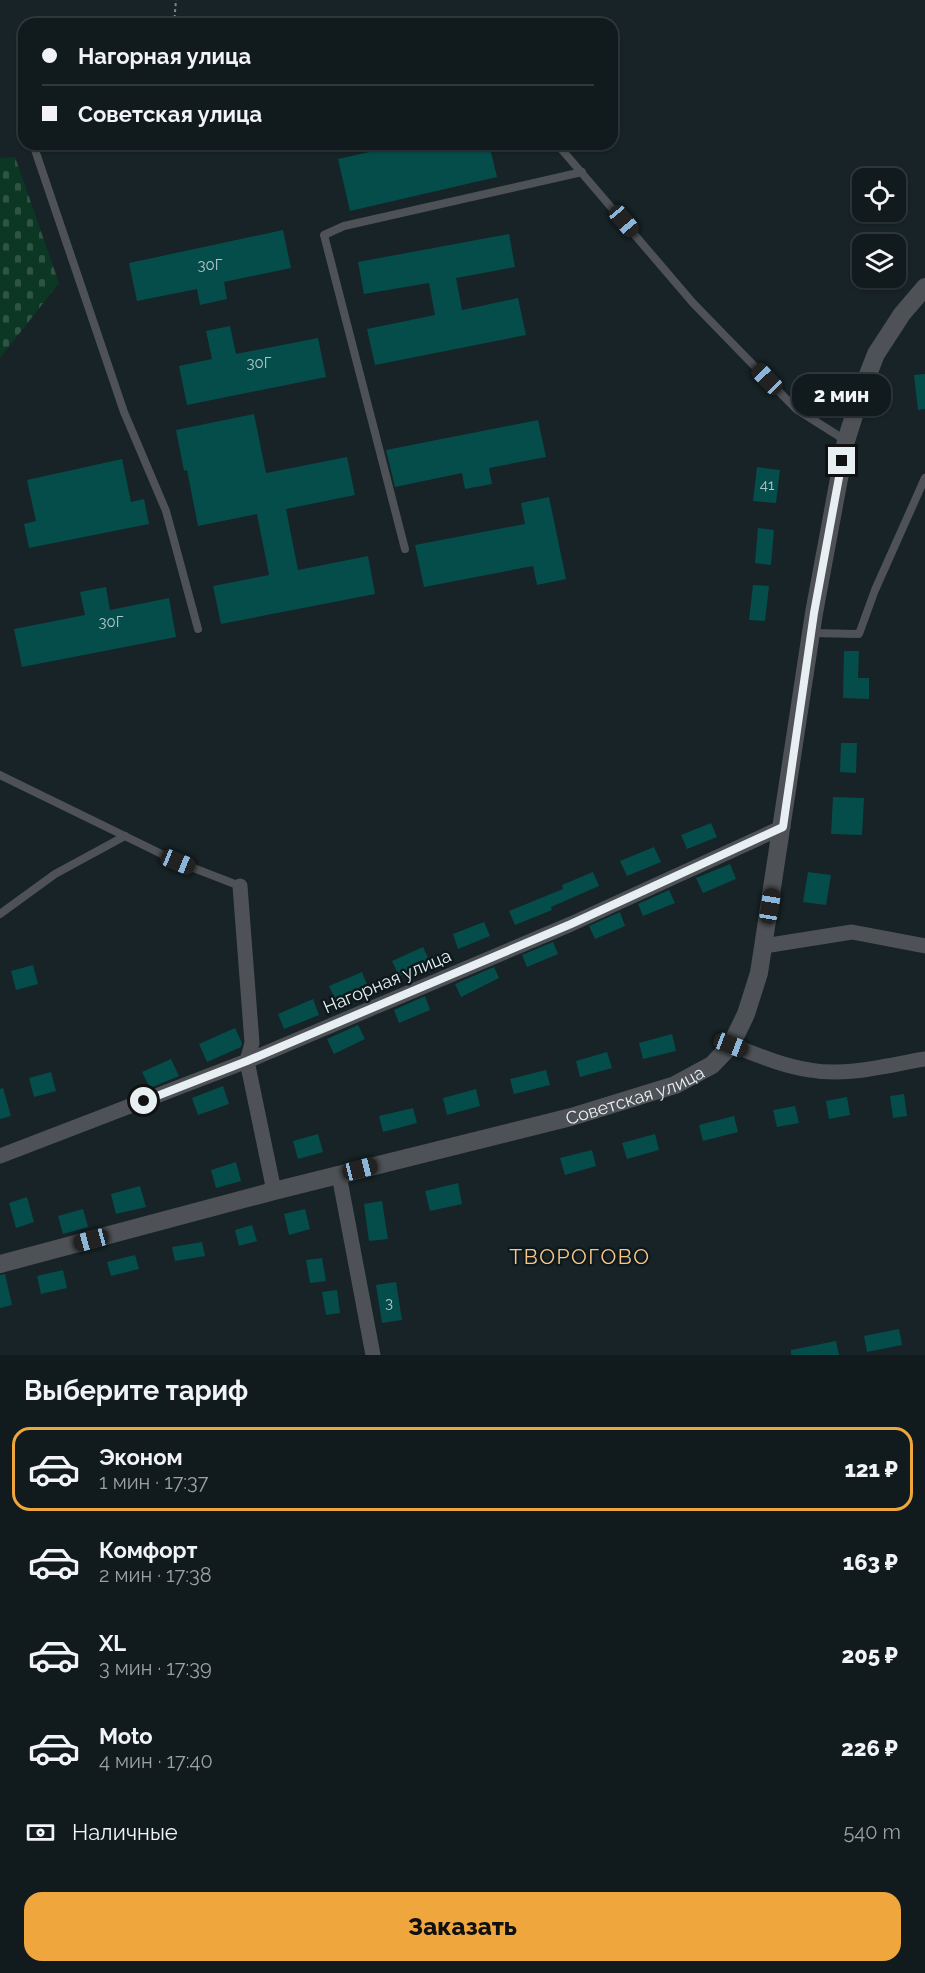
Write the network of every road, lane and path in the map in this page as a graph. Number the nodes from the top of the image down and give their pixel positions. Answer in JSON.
{"nodes":[{"id":1,"x":176,"y":0,"type":"edge"},
{"id":2,"x":174,"y":18,"type":"edge"},
{"id":3,"x":35,"y":150,"type":"edge"},
{"id":4,"x":562,"y":150,"type":"edge"},
{"id":5,"x":582,"y":172,"type":"junction"},
{"id":6,"x":925,"y":287,"type":"edge"},
{"id":7,"x":846,"y":441,"type":"junction"},
{"id":8,"x":925,"y":478,"type":"edge"},
{"id":9,"x":405,"y":549,"type":"dead end"},
{"id":10,"x":198,"y":629,"type":"dead end"},
{"id":11,"x":811,"y":633,"type":"junction"},
{"id":12,"x":0,"y":775,"type":"edge"},
{"id":13,"x":783,"y":827,"type":"junction"},
{"id":14,"x":125,"y":836,"type":"junction"},
{"id":15,"x":240,"y":886,"type":"joint"},
{"id":16,"x":0,"y":914,"type":"edge"},
{"id":17,"x":764,"y":946,"type":"junction"},
{"id":18,"x":925,"y":946,"type":"edge"},
{"id":19,"x":731,"y":1045,"type":"junction"},
{"id":20,"x":925,"y":1059,"type":"edge"},
{"id":21,"x":247,"y":1061,"type":"junction"},
{"id":22,"x":0,"y":1156,"type":"edge"},
{"id":23,"x":339,"y":1175,"type":"junction"},
{"id":24,"x":274,"y":1191,"type":"junction"},
{"id":25,"x":0,"y":1264,"type":"edge"},
{"id":26,"x":373,"y":1355,"type":"edge"}],
"edges":[{"from":1,"to":2,"type":"path"},
{"from":3,"to":10,"type":"lane"},
{"from":4,"to":5,"type":"lane"},
{"from":5,"to":7,"type":"lane"},
{"from":5,"to":9,"type":"lane"},
{"from":6,"to":7,"type":"street","name":"Советская улица"},
{"from":7,"to":11,"type":"street","name":"Советская улица"},
{"from":8,"to":11,"type":"lane"},
{"from":11,"to":13,"type":"street","name":"Советская улица"},
{"from":12,"to":14,"type":"lane"},
{"from":13,"to":17,"type":"street","name":"Советская улица"},
{"from":13,"to":21,"type":"street","name":"Нагорная улица"},
{"from":14,"to":15,"type":"lane"},
{"from":14,"to":16,"type":"lane"},
{"from":15,"to":21,"type":"street"},
{"from":17,"to":18,"type":"street"},
{"from":17,"to":19,"type":"street","name":"Советская улица"},
{"from":19,"to":20,"type":"street"},
{"from":19,"to":23,"type":"street","name":"Советская улица"},
{"from":21,"to":22,"type":"street","name":"Нагорная улица"},
{"from":21,"to":24,"type":"street"},
{"from":23,"to":24,"type":"street","name":"Советская улица"},
{"from":23,"to":26,"type":"street"},
{"from":24,"to":25,"type":"street","name":"Советская улица"}]}
